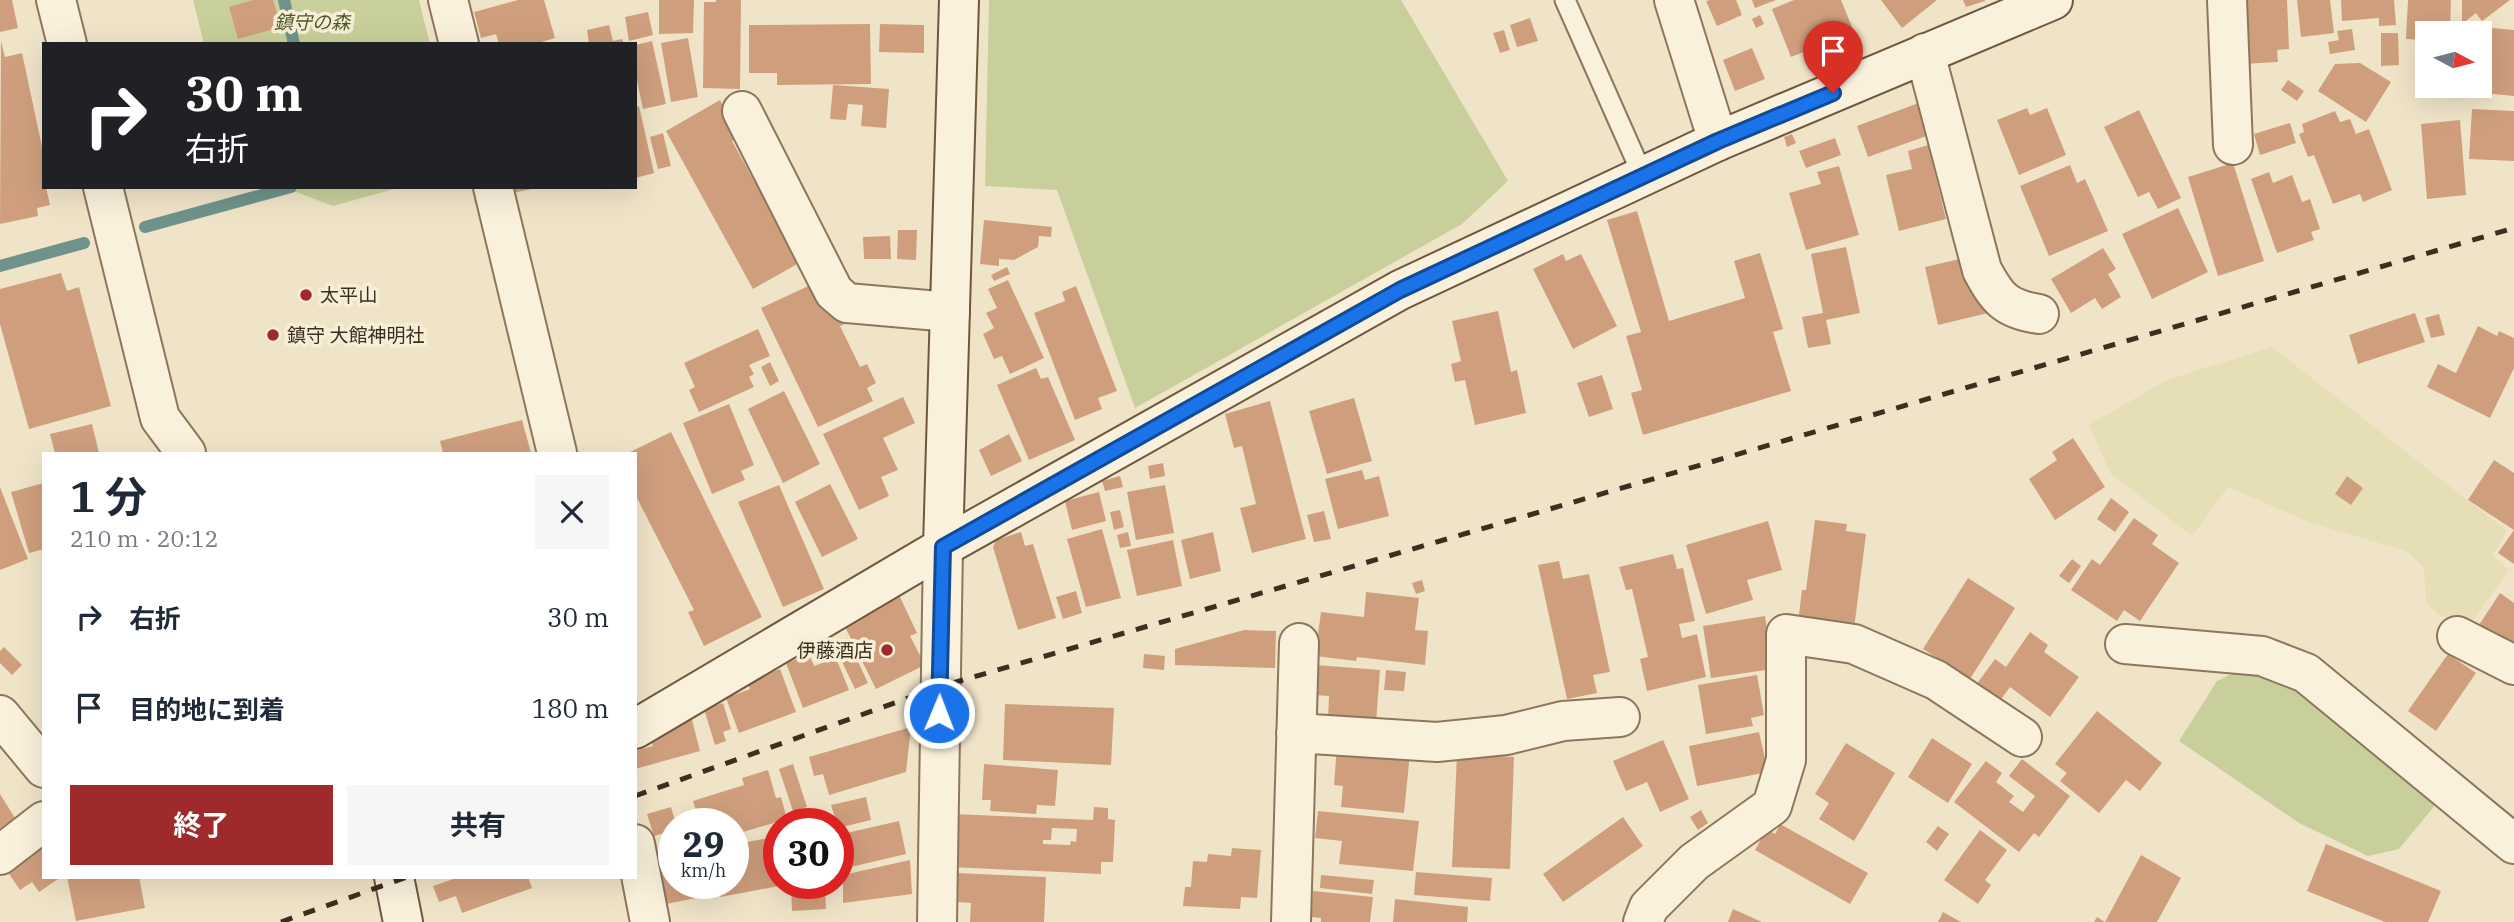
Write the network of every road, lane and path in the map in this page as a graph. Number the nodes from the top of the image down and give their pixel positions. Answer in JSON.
{"nodes":[{"id":1,"x":56,"y":0,"type":"edge"},
{"id":2,"x":448,"y":0,"type":"edge"},
{"id":3,"x":959,"y":0,"type":"edge"},
{"id":4,"x":1565,"y":0,"type":"edge"},
{"id":5,"x":1674,"y":0,"type":"edge"},
{"id":6,"x":2053,"y":0,"type":"edge"},
{"id":7,"x":2227,"y":0,"type":"edge"},
{"id":8,"x":66,"y":42,"type":"edge"},
{"id":9,"x":458,"y":42,"type":"edge"},
{"id":10,"x":1925,"y":53,"type":"junction"},
{"id":11,"x":742,"y":111,"type":"dead end"},
{"id":12,"x":1718,"y":141,"type":"junction"},
{"id":13,"x":2233,"y":145,"type":"dead end"},
{"id":14,"x":1643,"y":176,"type":"junction"},
{"id":15,"x":103,"y":189,"type":"edge"},
{"id":16,"x":493,"y":189,"type":"edge"},
{"id":17,"x":950,"y":312,"type":"junction"},
{"id":18,"x":2039,"y":314,"type":"dead end"},
{"id":19,"x":185,"y":452,"type":"edge"},
{"id":20,"x":557,"y":452,"type":"edge"},
{"id":21,"x":943,"y":547,"type":"junction"},
{"id":22,"x":2457,"y":636,"type":"dead end"},
{"id":23,"x":1299,"y":643,"type":"dead end"},
{"id":24,"x":2125,"y":643,"type":"dead end"},
{"id":25,"x":2514,"y":664,"type":"edge"},
{"id":26,"x":0,"y":715,"type":"edge"},
{"id":27,"x":1620,"y":717,"type":"dead end"},
{"id":28,"x":637,"y":728,"type":"edge"},
{"id":29,"x":1296,"y":733,"type":"junction"},
{"id":30,"x":2022,"y":737,"type":"dead end"},
{"id":31,"x":42,"y":766,"type":"edge"},
{"id":32,"x":42,"y":823,"type":"edge"},
{"id":33,"x":2514,"y":844,"type":"edge"},
{"id":34,"x":637,"y":854,"type":"edge"},
{"id":35,"x":0,"y":855,"type":"edge"},
{"id":36,"x":394,"y":879,"type":"edge"},
{"id":37,"x":403,"y":922,"type":"edge"},
{"id":38,"x":650,"y":922,"type":"edge"},
{"id":39,"x":937,"y":922,"type":"edge"},
{"id":40,"x":1292,"y":922,"type":"edge"},
{"id":41,"x":1643,"y":922,"type":"edge"}],
"edges":[{"from":1,"to":8,"type":"street"},
{"from":2,"to":9,"type":"street"},
{"from":3,"to":17,"type":"street"},
{"from":4,"to":14,"type":"lane"},
{"from":5,"to":12,"type":"street"},
{"from":6,"to":10,"type":"street"},
{"from":7,"to":13,"type":"street"},
{"from":10,"to":12,"type":"street"},
{"from":10,"to":18,"type":"street"},
{"from":11,"to":17,"type":"street"},
{"from":12,"to":14,"type":"street"},
{"from":14,"to":21,"type":"street"},
{"from":15,"to":19,"type":"street"},
{"from":16,"to":20,"type":"street"},
{"from":17,"to":21,"type":"street"},
{"from":21,"to":28,"type":"street"},
{"from":21,"to":39,"type":"street"},
{"from":22,"to":25,"type":"street"},
{"from":23,"to":29,"type":"street"},
{"from":24,"to":33,"type":"street"},
{"from":26,"to":31,"type":"street"},
{"from":27,"to":29,"type":"street"},
{"from":29,"to":40,"type":"street"},
{"from":30,"to":41,"type":"street"},
{"from":32,"to":35,"type":"street"},
{"from":34,"to":38,"type":"street"},
{"from":36,"to":37,"type":"street"}]}
